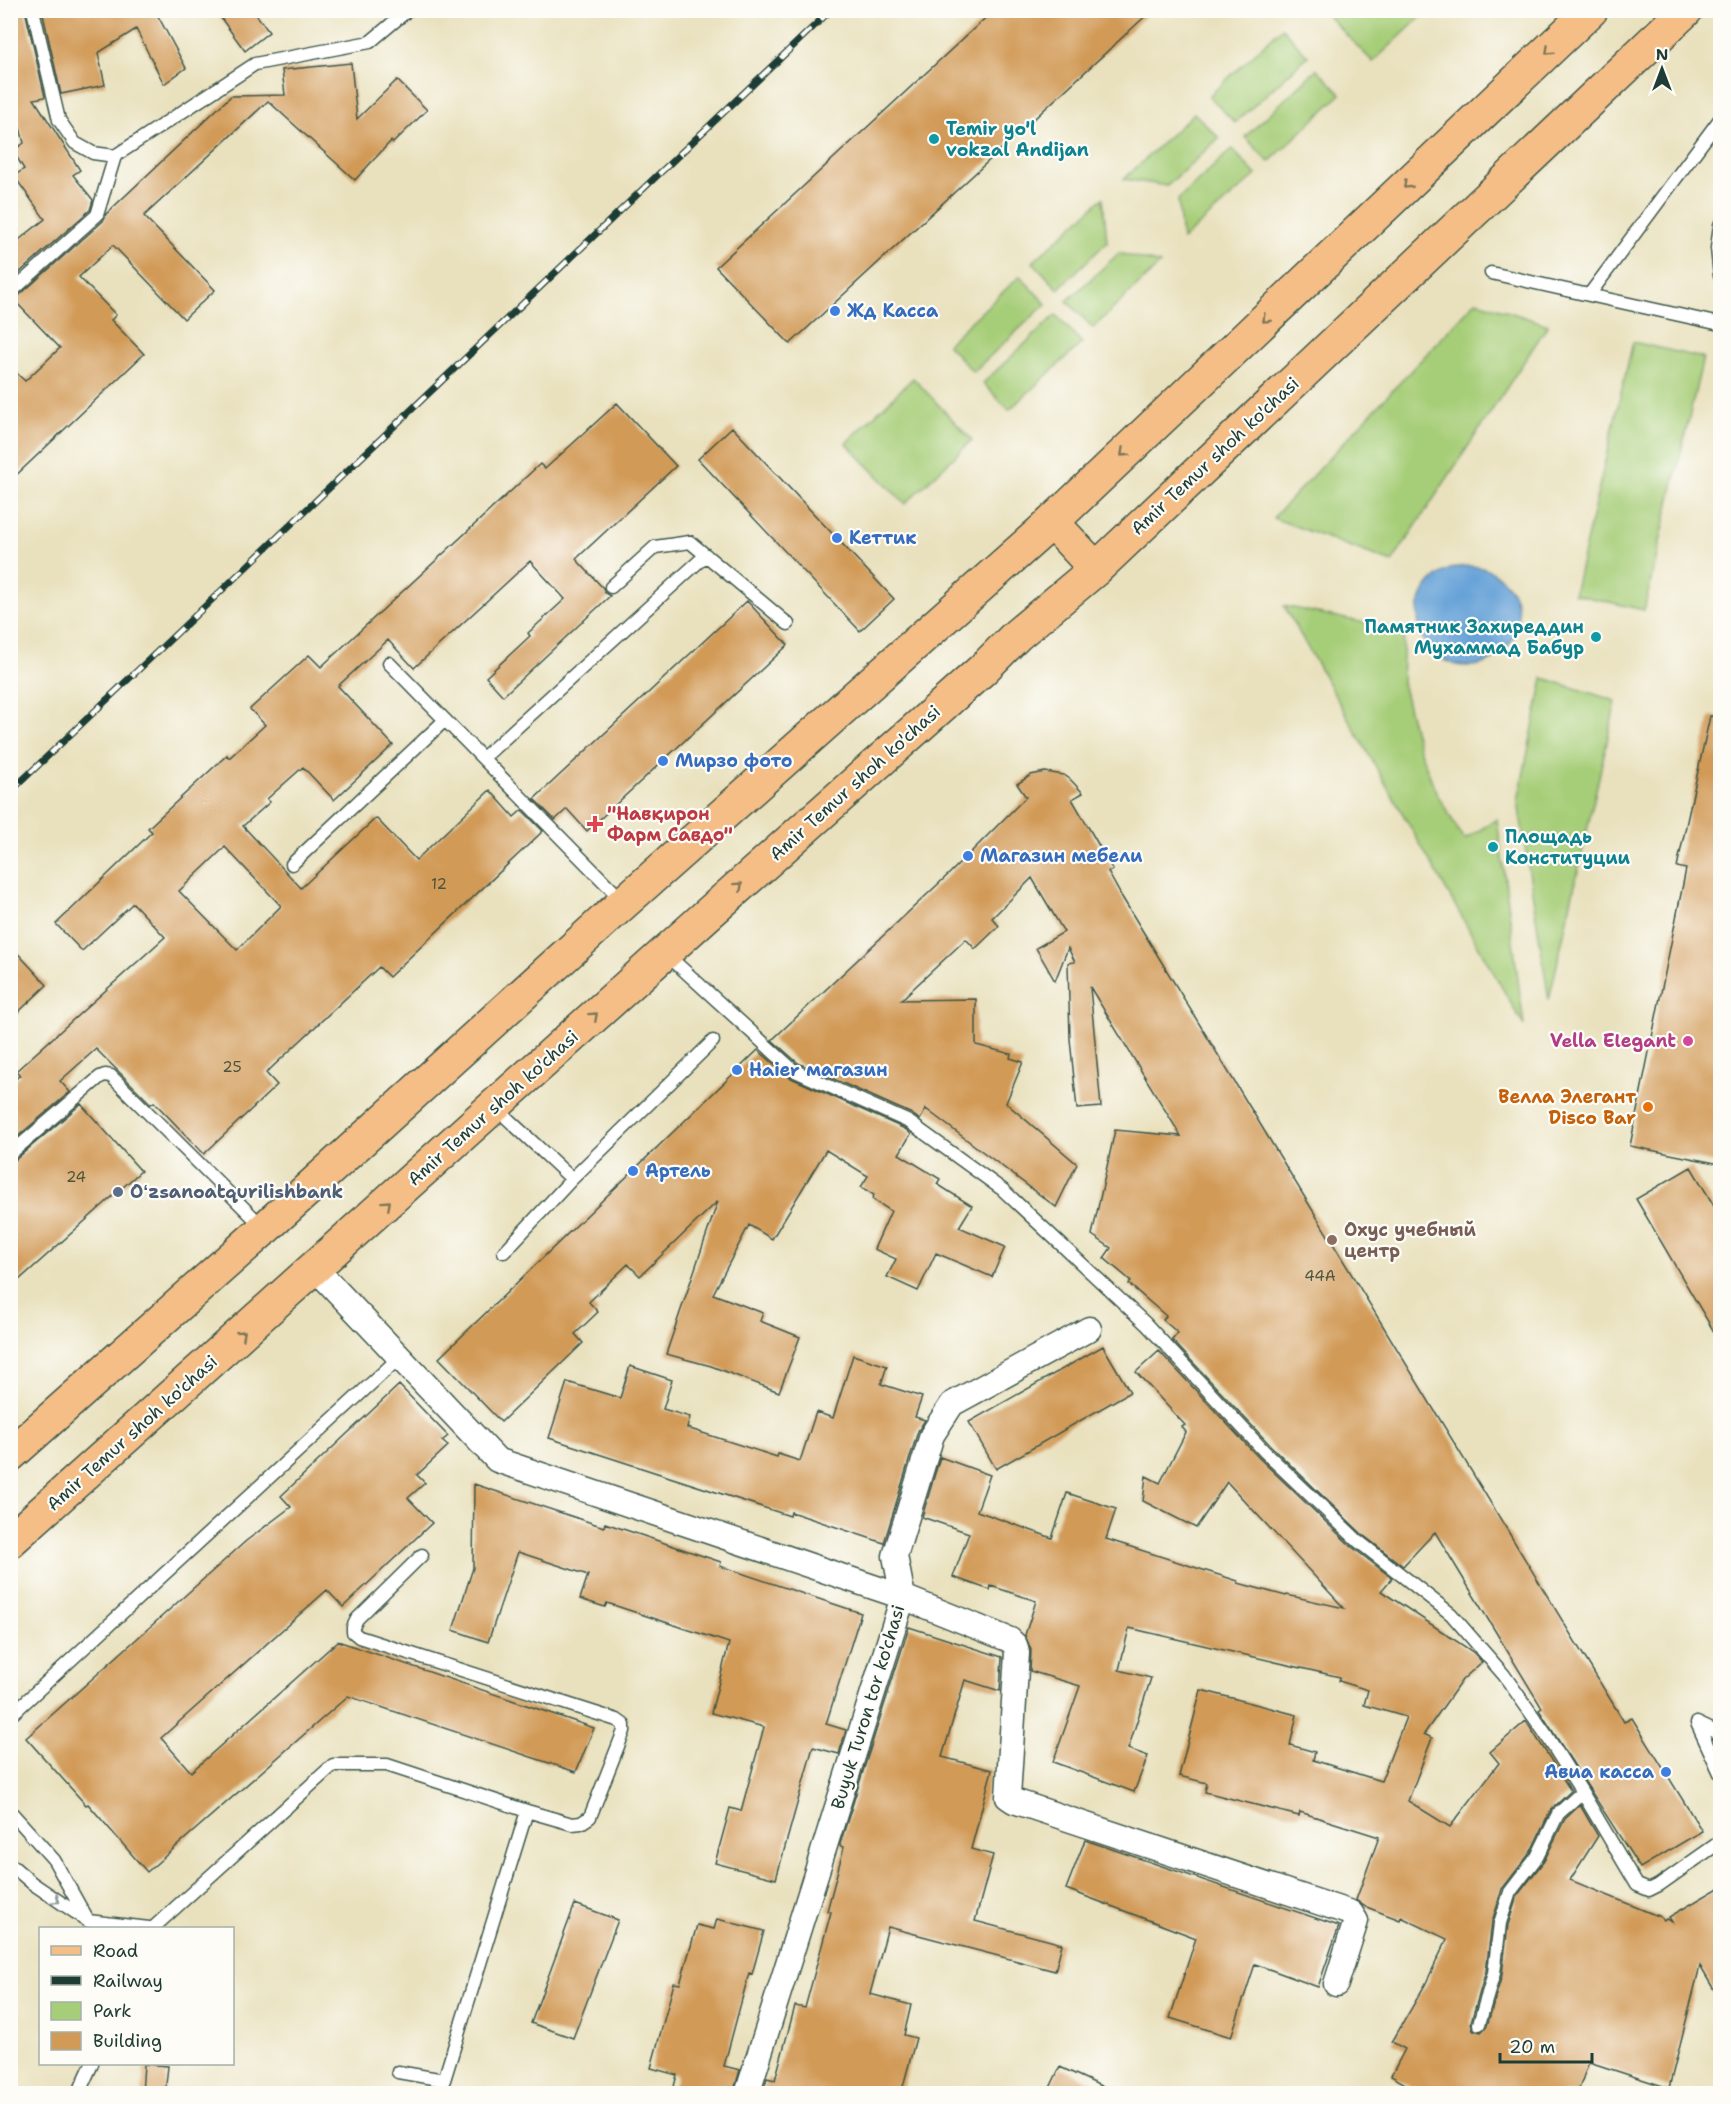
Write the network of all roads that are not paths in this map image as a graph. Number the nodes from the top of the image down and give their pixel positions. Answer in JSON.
{"nodes":[{"id":1,"x":33,"y":10,"type":"edge"},
{"id":2,"x":408,"y":10,"type":"edge"},
{"id":3,"x":1591,"y":10,"type":"edge"},
{"id":4,"x":1686,"y":10,"type":"edge"},
{"id":5,"x":1720,"y":119,"type":"edge"},
{"id":6,"x":115,"y":156,"type":"junction"},
{"id":7,"x":1720,"y":225,"type":"edge"},
{"id":8,"x":1491,"y":273,"type":"dead end"},
{"id":9,"x":1720,"y":276,"type":"edge"},
{"id":10,"x":10,"y":293,"type":"edge"},
{"id":11,"x":1589,"y":295,"type":"junction"},
{"id":12,"x":1720,"y":324,"type":"edge"},
{"id":13,"x":1052,"y":522,"type":"junction"},
{"id":14,"x":706,"y":555,"type":"junction"},
{"id":15,"x":1096,"y":569,"type":"junction"},
{"id":16,"x":611,"y":587,"type":"dead end"},
{"id":17,"x":788,"y":624,"type":"dead end"},
{"id":18,"x":389,"y":663,"type":"dead end"},
{"id":19,"x":445,"y":720,"type":"junction"},
{"id":20,"x":483,"y":758,"type":"junction"},
{"id":21,"x":292,"y":864,"type":"dead end"},
{"id":22,"x":624,"y":902,"type":"junction"},
{"id":23,"x":664,"y":953,"type":"junction"},
{"id":24,"x":713,"y":1041,"type":"dead end"},
{"id":25,"x":494,"y":1107,"type":"junction"},
{"id":26,"x":10,"y":1154,"type":"edge"},
{"id":27,"x":573,"y":1179,"type":"junction"},
{"id":28,"x":264,"y":1229,"type":"junction"},
{"id":29,"x":504,"y":1252,"type":"dead end"},
{"id":30,"x":316,"y":1269,"type":"junction"},
{"id":31,"x":1089,"y":1329,"type":"dead end"},
{"id":32,"x":400,"y":1357,"type":"junction"},
{"id":33,"x":10,"y":1455,"type":"edge"},
{"id":34,"x":10,"y":1541,"type":"edge"},
{"id":35,"x":422,"y":1555,"type":"dead end"},
{"id":36,"x":903,"y":1597,"type":"junction"},
{"id":37,"x":10,"y":1716,"type":"edge"},
{"id":38,"x":1720,"y":1734,"type":"edge"},
{"id":39,"x":1720,"y":1773,"type":"edge"},
{"id":40,"x":1582,"y":1792,"type":"junction"},
{"id":41,"x":10,"y":1811,"type":"edge"},
{"id":42,"x":527,"y":1811,"type":"junction"},
{"id":43,"x":1720,"y":1842,"type":"edge"},
{"id":44,"x":10,"y":1864,"type":"edge"},
{"id":45,"x":88,"y":1921,"type":"junction"},
{"id":46,"x":135,"y":1927,"type":"edge"},
{"id":47,"x":153,"y":1927,"type":"edge"},
{"id":48,"x":1336,"y":1984,"type":"dead end"},
{"id":49,"x":1479,"y":2024,"type":"dead end"},
{"id":50,"x":92,"y":2065,"type":"edge"},
{"id":51,"x":398,"y":2072,"type":"dead end"},
{"id":52,"x":78,"y":2094,"type":"edge"},
{"id":53,"x":747,"y":2094,"type":"edge"}],
"edges":[{"from":1,"to":6,"type":"lane"},
{"from":2,"to":6,"type":"lane"},
{"from":3,"to":13,"type":"main road","one_way":true},
{"from":4,"to":15,"type":"main road","name":"Amir Temur shoh ko'chasi"},
{"from":5,"to":11,"type":"lane"},
{"from":6,"to":10,"type":"lane"},
{"from":7,"to":9,"type":"lane"},
{"from":8,"to":11,"type":"lane"},
{"from":11,"to":12,"type":"lane"},
{"from":13,"to":15,"type":"main road"},
{"from":13,"to":22,"type":"main road"},
{"from":14,"to":16,"type":"lane"},
{"from":14,"to":17,"type":"lane"},
{"from":14,"to":20,"type":"lane"},
{"from":23,"to":15,"type":"main road","name":"Amir Temur shoh ko'chasi","one_way":true},
{"from":18,"to":19,"type":"lane"},
{"from":19,"to":20,"type":"lane"},
{"from":19,"to":21,"type":"lane"},
{"from":20,"to":22,"type":"lane"},
{"from":22,"to":28,"type":"main road"},
{"from":25,"to":23,"type":"main road","name":"Amir Temur shoh ko'chasi","one_way":true},
{"from":23,"to":40,"type":"lane"},
{"from":24,"to":27,"type":"lane"},
{"from":25,"to":27,"type":"lane"},
{"from":30,"to":25,"type":"main road","name":"Amir Temur shoh ko'chasi","one_way":true},
{"from":26,"to":28,"type":"lane"},
{"from":27,"to":29,"type":"lane"},
{"from":28,"to":33,"type":"main road"},
{"from":30,"to":32,"type":"street"},
{"from":34,"to":30,"type":"main road","name":"Amir Temur shoh ko'chasi","one_way":true},
{"from":31,"to":36,"type":"street","name":"Buyuk Turon tor ko'chasi"},
{"from":32,"to":36,"type":"street"},
{"from":32,"to":37,"type":"lane"},
{"from":35,"to":42,"type":"lane"},
{"from":36,"to":48,"type":"street"},
{"from":36,"to":53,"type":"street","name":"Buyuk Turon tor ko'chasi"},
{"from":38,"to":39,"type":"lane"},
{"from":40,"to":43,"type":"lane"},
{"from":40,"to":49,"type":"lane"},
{"from":41,"to":45,"type":"lane"},
{"from":42,"to":47,"type":"lane"},
{"from":42,"to":51,"type":"lane"},
{"from":44,"to":45,"type":"lane","one_way":true},
{"from":45,"to":46,"type":"lane"},
{"from":50,"to":52,"type":"lane"}]}
